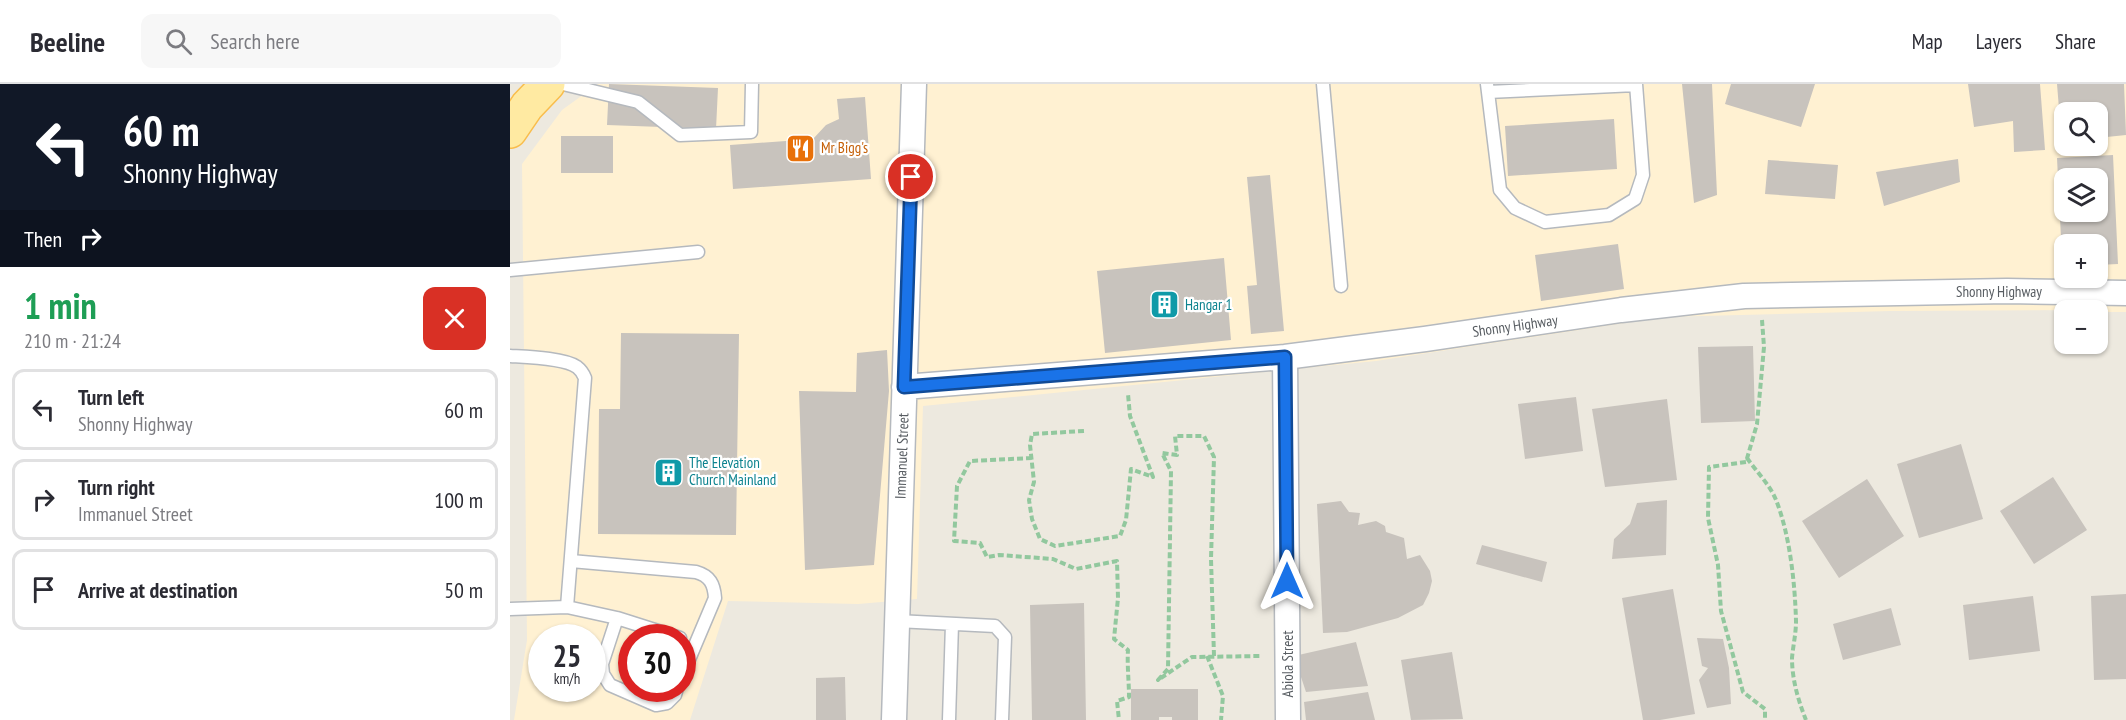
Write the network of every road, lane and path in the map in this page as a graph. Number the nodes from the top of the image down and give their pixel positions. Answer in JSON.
{"nodes":[{"id":1,"x":548,"y":84,"type":"edge"},
{"id":2,"x":563,"y":84,"type":"edge"},
{"id":3,"x":752,"y":84,"type":"edge"},
{"id":4,"x":914,"y":84,"type":"edge"},
{"id":5,"x":1323,"y":84,"type":"edge"},
{"id":6,"x":1636,"y":84,"type":"edge"},
{"id":7,"x":1487,"y":88,"type":"edge"},
{"id":8,"x":510,"y":131,"type":"edge"},
{"id":9,"x":698,"y":252,"type":"dead end"},
{"id":10,"x":510,"y":270,"type":"edge"},
{"id":11,"x":1341,"y":286,"type":"dead end"},
{"id":12,"x":2126,"y":293,"type":"edge"},
{"id":13,"x":1761,"y":296,"type":"junction"},
{"id":14,"x":510,"y":356,"type":"edge"},
{"id":15,"x":1285,"y":357,"type":"junction"},
{"id":16,"x":1127,"y":369,"type":"junction"},
{"id":17,"x":904,"y":387,"type":"junction"},
{"id":18,"x":1084,"y":431,"type":"dead end"},
{"id":19,"x":1032,"y":458,"type":"junction"},
{"id":20,"x":1747,"y":458,"type":"junction"},
{"id":21,"x":571,"y":561,"type":"junction"},
{"id":22,"x":567,"y":607,"type":"junction"},
{"id":23,"x":510,"y":609,"type":"edge"},
{"id":24,"x":617,"y":618,"type":"junction"},
{"id":25,"x":897,"y":621,"type":"junction"},
{"id":26,"x":636,"y":624,"type":"edge"},
{"id":27,"x":952,"y":624,"type":"junction"},
{"id":28,"x":696,"y":643,"type":"edge"},
{"id":29,"x":1207,"y":656,"type":"junction"},
{"id":30,"x":1214,"y":656,"type":"junction"},
{"id":31,"x":1264,"y":656,"type":"dead end"},
{"id":32,"x":618,"y":688,"type":"edge"},
{"id":33,"x":649,"y":702,"type":"edge"},
{"id":34,"x":668,"y":702,"type":"edge"},
{"id":35,"x":894,"y":720,"type":"edge"},
{"id":36,"x":949,"y":720,"type":"edge"},
{"id":37,"x":1002,"y":720,"type":"edge"},
{"id":38,"x":1119,"y":720,"type":"edge"},
{"id":39,"x":1221,"y":720,"type":"edge"},
{"id":40,"x":1288,"y":720,"type":"edge"},
{"id":41,"x":1765,"y":720,"type":"edge"},
{"id":42,"x":1806,"y":720,"type":"edge"}],
"edges":[{"from":1,"to":8,"type":"main road"},
{"from":2,"to":3,"type":"lane"},
{"from":4,"to":17,"type":"street","name":"Immanuel Street"},
{"from":5,"to":11,"type":"lane"},
{"from":6,"to":7,"type":"lane"},
{"from":6,"to":7,"type":"lane"},
{"from":9,"to":10,"type":"lane"},
{"from":12,"to":13,"type":"street","name":"Shonny Highway"},
{"from":13,"to":15,"type":"street","name":"Shonny Highway"},
{"from":13,"to":20,"type":"path"},
{"from":14,"to":21,"type":"lane"},
{"from":15,"to":16,"type":"street","name":"Shonny Highway"},
{"from":15,"to":40,"type":"street","name":"Abiola Street"},
{"from":16,"to":17,"type":"street","name":"Shonny Highway"},
{"from":16,"to":19,"type":"path"},
{"from":17,"to":25,"type":"street","name":"Immanuel Street"},
{"from":18,"to":19,"type":"path"},
{"from":19,"to":38,"type":"path"},
{"from":20,"to":41,"type":"path"},
{"from":20,"to":42,"type":"path"},
{"from":21,"to":22,"type":"lane"},
{"from":21,"to":28,"type":"lane"},
{"from":22,"to":23,"type":"lane"},
{"from":22,"to":24,"type":"lane"},
{"from":24,"to":26,"type":"lane"},
{"from":24,"to":32,"type":"lane"},
{"from":25,"to":27,"type":"lane"},
{"from":25,"to":35,"type":"street","name":"Immanuel Street"},
{"from":27,"to":36,"type":"lane"},
{"from":27,"to":37,"type":"lane"},
{"from":29,"to":30,"type":"path"},
{"from":29,"to":30,"type":"path"},
{"from":29,"to":39,"type":"path"},
{"from":30,"to":31,"type":"path"},
{"from":33,"to":34,"type":"lane"}]}
